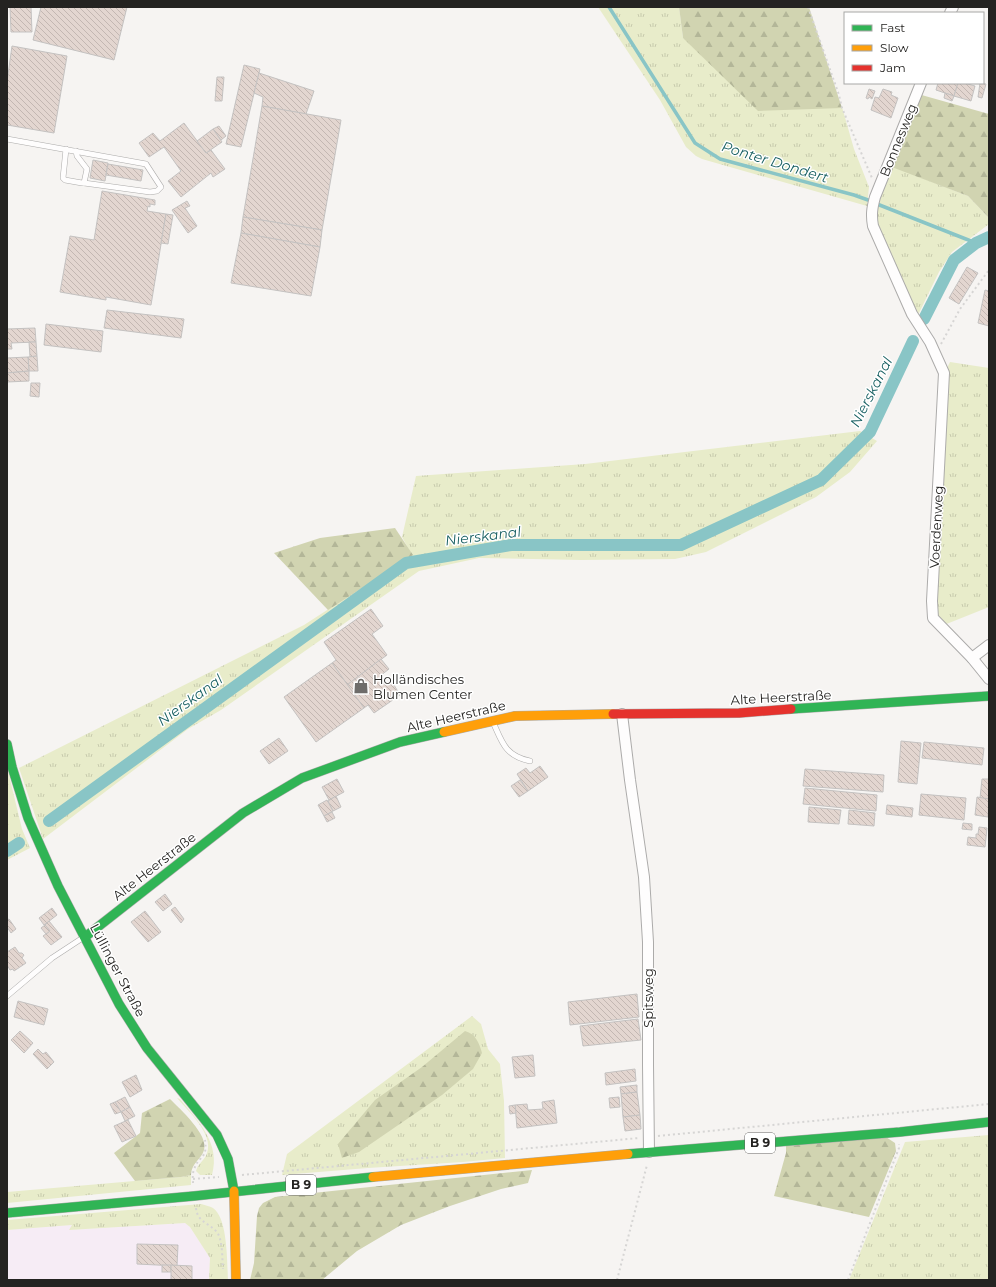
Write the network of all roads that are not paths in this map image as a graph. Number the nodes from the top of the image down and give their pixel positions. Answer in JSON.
{"nodes":[{"id":1,"x":921,"y":84,"type":"edge"},
{"id":2,"x":7,"y":139,"type":"edge"},
{"id":3,"x":66,"y":150,"type":"junction"},
{"id":4,"x":76,"y":151,"type":"junction"},
{"id":5,"x":84,"y":183,"type":"junction"},
{"id":6,"x":876,"y":193,"type":"joint"},
{"id":7,"x":989,"y":645,"type":"edge"},
{"id":8,"x":972,"y":658,"type":"junction"},
{"id":9,"x":989,"y":679,"type":"edge"},
{"id":10,"x":989,"y":696,"type":"edge"},
{"id":11,"x":622,"y":714,"type":"junction"},
{"id":12,"x":493,"y":721,"type":"junction"},
{"id":13,"x":7,"y":744,"type":"edge"},
{"id":14,"x":530,"y":761,"type":"dead end"},
{"id":15,"x":85,"y":937,"type":"junction"},
{"id":16,"x":7,"y":996,"type":"edge"},
{"id":17,"x":989,"y":1122,"type":"edge"},
{"id":18,"x":650,"y":1152,"type":"junction"},
{"id":19,"x":234,"y":1191,"type":"junction"},
{"id":20,"x":7,"y":1213,"type":"edge"},
{"id":21,"x":236,"y":1280,"type":"edge"}],
"edges":[{"from":1,"to":6,"type":"street","name":"Bonnesweg"},
{"from":2,"to":3,"type":"lane"},
{"from":3,"to":4,"type":"lane"},
{"from":3,"to":5,"type":"lane"},
{"from":4,"to":5,"type":"lane"},
{"from":4,"to":5,"type":"lane"},
{"from":6,"to":8,"type":"street","name":"Voerdenweg"},
{"from":7,"to":8,"type":"street"},
{"from":8,"to":9,"type":"street","name":"Voerdenweg"},
{"from":10,"to":11,"type":"street","name":"Alte Heerstraße"},
{"from":11,"to":12,"type":"street","name":"Alte Heerstraße"},
{"from":11,"to":18,"type":"street","name":"Spitsweg"},
{"from":12,"to":14,"type":"lane"},
{"from":12,"to":15,"type":"street","name":"Alte Heerstraße"},
{"from":13,"to":15,"type":"street","name":"Lüllinger Straße"},
{"from":15,"to":16,"type":"lane","name":"Alte Heerstraße"},
{"from":15,"to":19,"type":"street","name":"Lüllinger Straße"},
{"from":17,"to":18,"type":"street","number":"B 9"},
{"from":18,"to":19,"type":"street","number":"B 9"},
{"from":19,"to":20,"type":"street","number":"B 9"},
{"from":19,"to":21,"type":"street","name":"Lüllinger Straße"}]}
